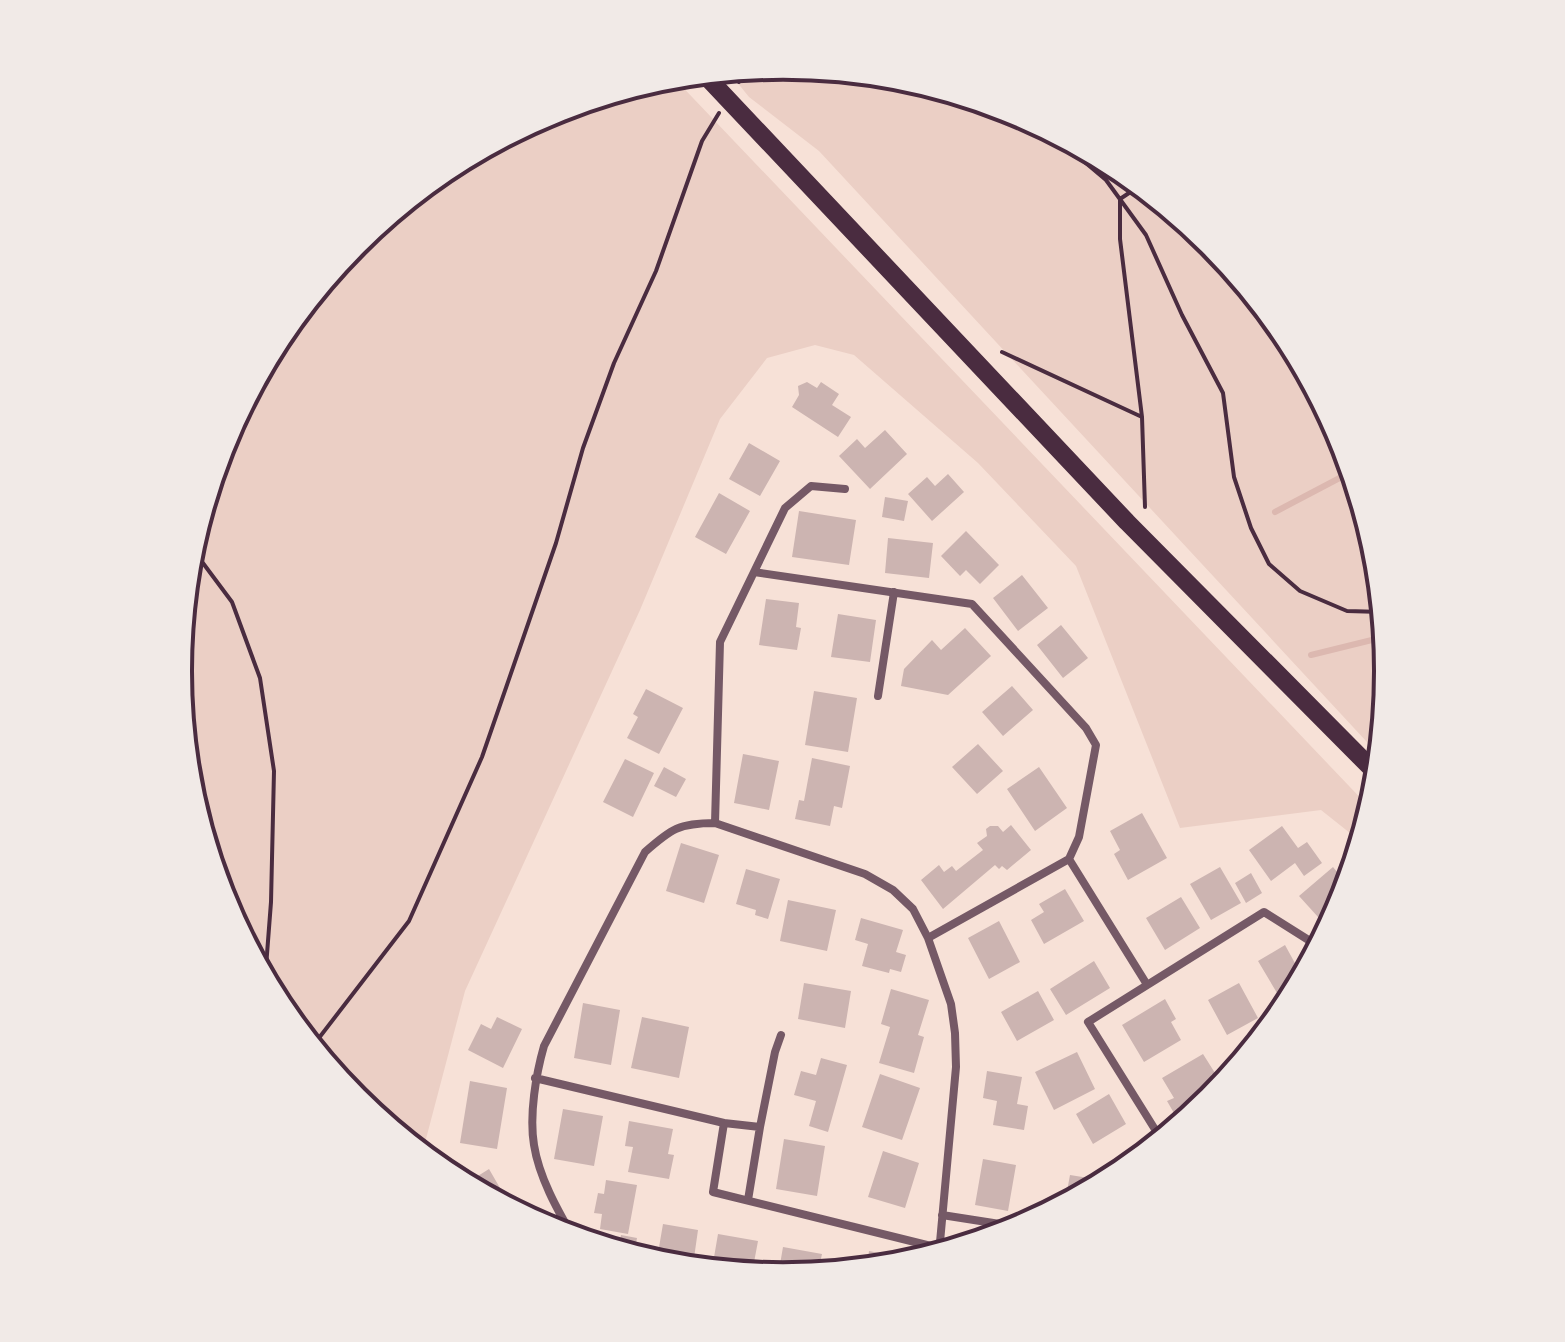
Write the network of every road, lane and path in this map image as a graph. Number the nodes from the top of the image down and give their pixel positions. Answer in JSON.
{"nodes":[{"id":1,"x":740,"y":81,"type":"edge"},
{"id":2,"x":714,"y":84,"type":"edge"},
{"id":3,"x":732,"y":93,"type":"dead end"},
{"id":4,"x":724,"y":105,"type":"dead end"},
{"id":5,"x":1090,"y":167,"type":"edge"},
{"id":6,"x":1129,"y":193,"type":"edge"},
{"id":7,"x":1120,"y":199,"type":"junction"},
{"id":8,"x":1002,"y":352,"type":"dead end"},
{"id":9,"x":1142,"y":417,"type":"junction"},
{"id":10,"x":845,"y":489,"type":"dead end"},
{"id":11,"x":1145,"y":507,"type":"dead end"},
{"id":12,"x":202,"y":562,"type":"edge"},
{"id":13,"x":754,"y":572,"type":"junction"},
{"id":14,"x":894,"y":592,"type":"junction"},
{"id":15,"x":1370,"y":612,"type":"edge"},
{"id":16,"x":878,"y":696,"type":"dead end"},
{"id":17,"x":1366,"y":763,"type":"edge"},
{"id":18,"x":715,"y":823,"type":"junction"},
{"id":19,"x":1069,"y":859,"type":"junction"},
{"id":20,"x":928,"y":938,"type":"junction"},
{"id":21,"x":1309,"y":940,"type":"edge"},
{"id":22,"x":267,"y":958,"type":"edge"},
{"id":23,"x":1146,"y":983,"type":"junction"},
{"id":24,"x":781,"y":1035,"type":"dead end"},
{"id":25,"x":319,"y":1038,"type":"edge"},
{"id":26,"x":535,"y":1078,"type":"junction"},
{"id":27,"x":724,"y":1123,"type":"junction"},
{"id":28,"x":760,"y":1127,"type":"junction"},
{"id":29,"x":1155,"y":1129,"type":"edge"},
{"id":30,"x":748,"y":1200,"type":"junction"},
{"id":31,"x":942,"y":1215,"type":"junction"},
{"id":32,"x":563,"y":1220,"type":"edge"},
{"id":33,"x":993,"y":1223,"type":"edge"},
{"id":34,"x":940,"y":1241,"type":"edge"},
{"id":35,"x":919,"y":1246,"type":"edge"}],
"edges":[{"from":1,"to":3,"type":"path"},
{"from":2,"to":17,"type":"main road"},
{"from":4,"to":25,"type":"path"},
{"from":5,"to":7,"type":"path"},
{"from":6,"to":7,"type":"path"},
{"from":7,"to":9,"type":"path"},
{"from":7,"to":15,"type":"path"},
{"from":8,"to":9,"type":"path"},
{"from":9,"to":11,"type":"path"},
{"from":10,"to":13,"type":"street"},
{"from":12,"to":22,"type":"path"},
{"from":13,"to":14,"type":"street"},
{"from":13,"to":18,"type":"street"},
{"from":14,"to":16,"type":"street"},
{"from":14,"to":19,"type":"street"},
{"from":18,"to":20,"type":"street"},
{"from":18,"to":26,"type":"street"},
{"from":19,"to":20,"type":"street"},
{"from":19,"to":23,"type":"street"},
{"from":20,"to":31,"type":"street"},
{"from":21,"to":23,"type":"street"},
{"from":23,"to":29,"type":"street"},
{"from":24,"to":28,"type":"street"},
{"from":26,"to":27,"type":"street"},
{"from":26,"to":32,"type":"street"},
{"from":27,"to":28,"type":"street"},
{"from":27,"to":30,"type":"street"},
{"from":28,"to":30,"type":"street"},
{"from":30,"to":35,"type":"street"},
{"from":31,"to":33,"type":"street"},
{"from":31,"to":34,"type":"street"}]}
